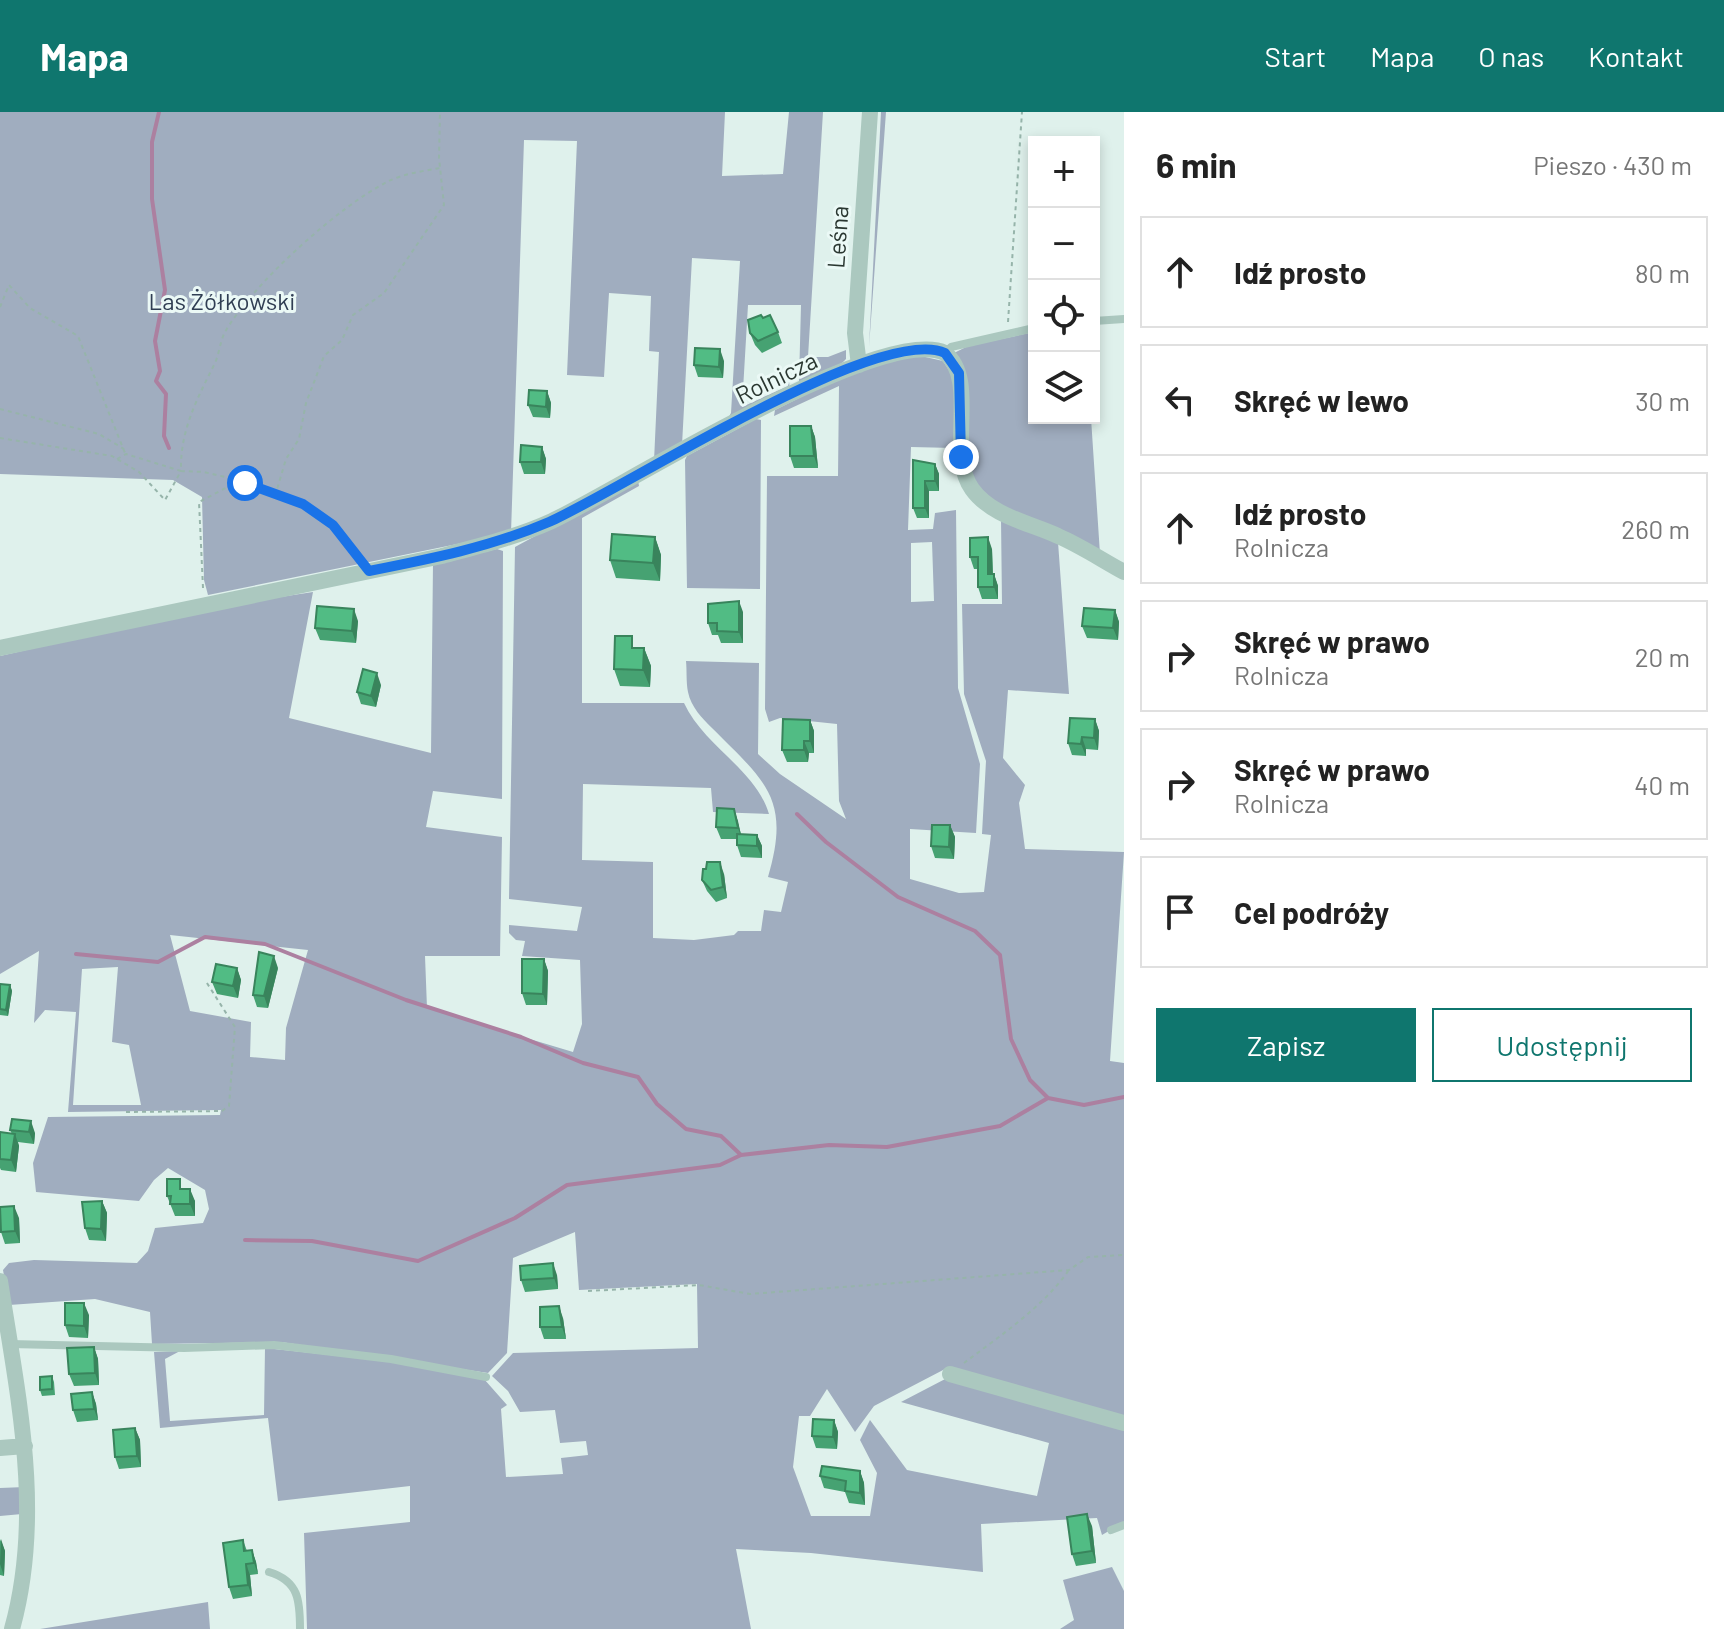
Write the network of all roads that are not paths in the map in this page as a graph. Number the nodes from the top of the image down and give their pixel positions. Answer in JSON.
{"nodes":[{"id":1,"x":870,"y":112,"type":"edge"},
{"id":2,"x":1124,"y":319,"type":"edge"},
{"id":3,"x":1100,"y":321,"type":"edge"},
{"id":4,"x":1028,"y":330,"type":"edge"},
{"id":5,"x":945,"y":353,"type":"junction"},
{"id":6,"x":859,"y":365,"type":"junction"},
{"id":7,"x":1124,"y":572,"type":"edge"},
{"id":8,"x":0,"y":648,"type":"edge"},
{"id":9,"x":0,"y":1281,"type":"edge"},
{"id":10,"x":9,"y":1344,"type":"junction"},
{"id":11,"x":950,"y":1374,"type":"road end"},
{"id":12,"x":486,"y":1377,"type":"dead end"},
{"id":13,"x":1124,"y":1423,"type":"edge"},
{"id":14,"x":25,"y":1446,"type":"junction"},
{"id":15,"x":0,"y":1448,"type":"edge"},
{"id":16,"x":1124,"y":1525,"type":"edge"},
{"id":17,"x":1111,"y":1530,"type":"dead end"},
{"id":18,"x":269,"y":1572,"type":"dead end"},
{"id":19,"x":12,"y":1629,"type":"edge"},
{"id":20,"x":300,"y":1629,"type":"edge"}],
"edges":[{"from":1,"to":6,"type":"street","name":"Leśna"},
{"from":2,"to":3,"type":"lane"},
{"from":4,"to":5,"type":"lane"},
{"from":5,"to":6,"type":"street","name":"Rolnicza"},
{"from":5,"to":7,"type":"street"},
{"from":6,"to":8,"type":"street","name":"Rolnicza"},
{"from":9,"to":10,"type":"street"},
{"from":10,"to":12,"type":"lane"},
{"from":10,"to":14,"type":"street"},
{"from":11,"to":13,"type":"street"},
{"from":14,"to":15,"type":"street"},
{"from":14,"to":19,"type":"street"},
{"from":16,"to":17,"type":"lane"},
{"from":18,"to":20,"type":"lane"}]}
